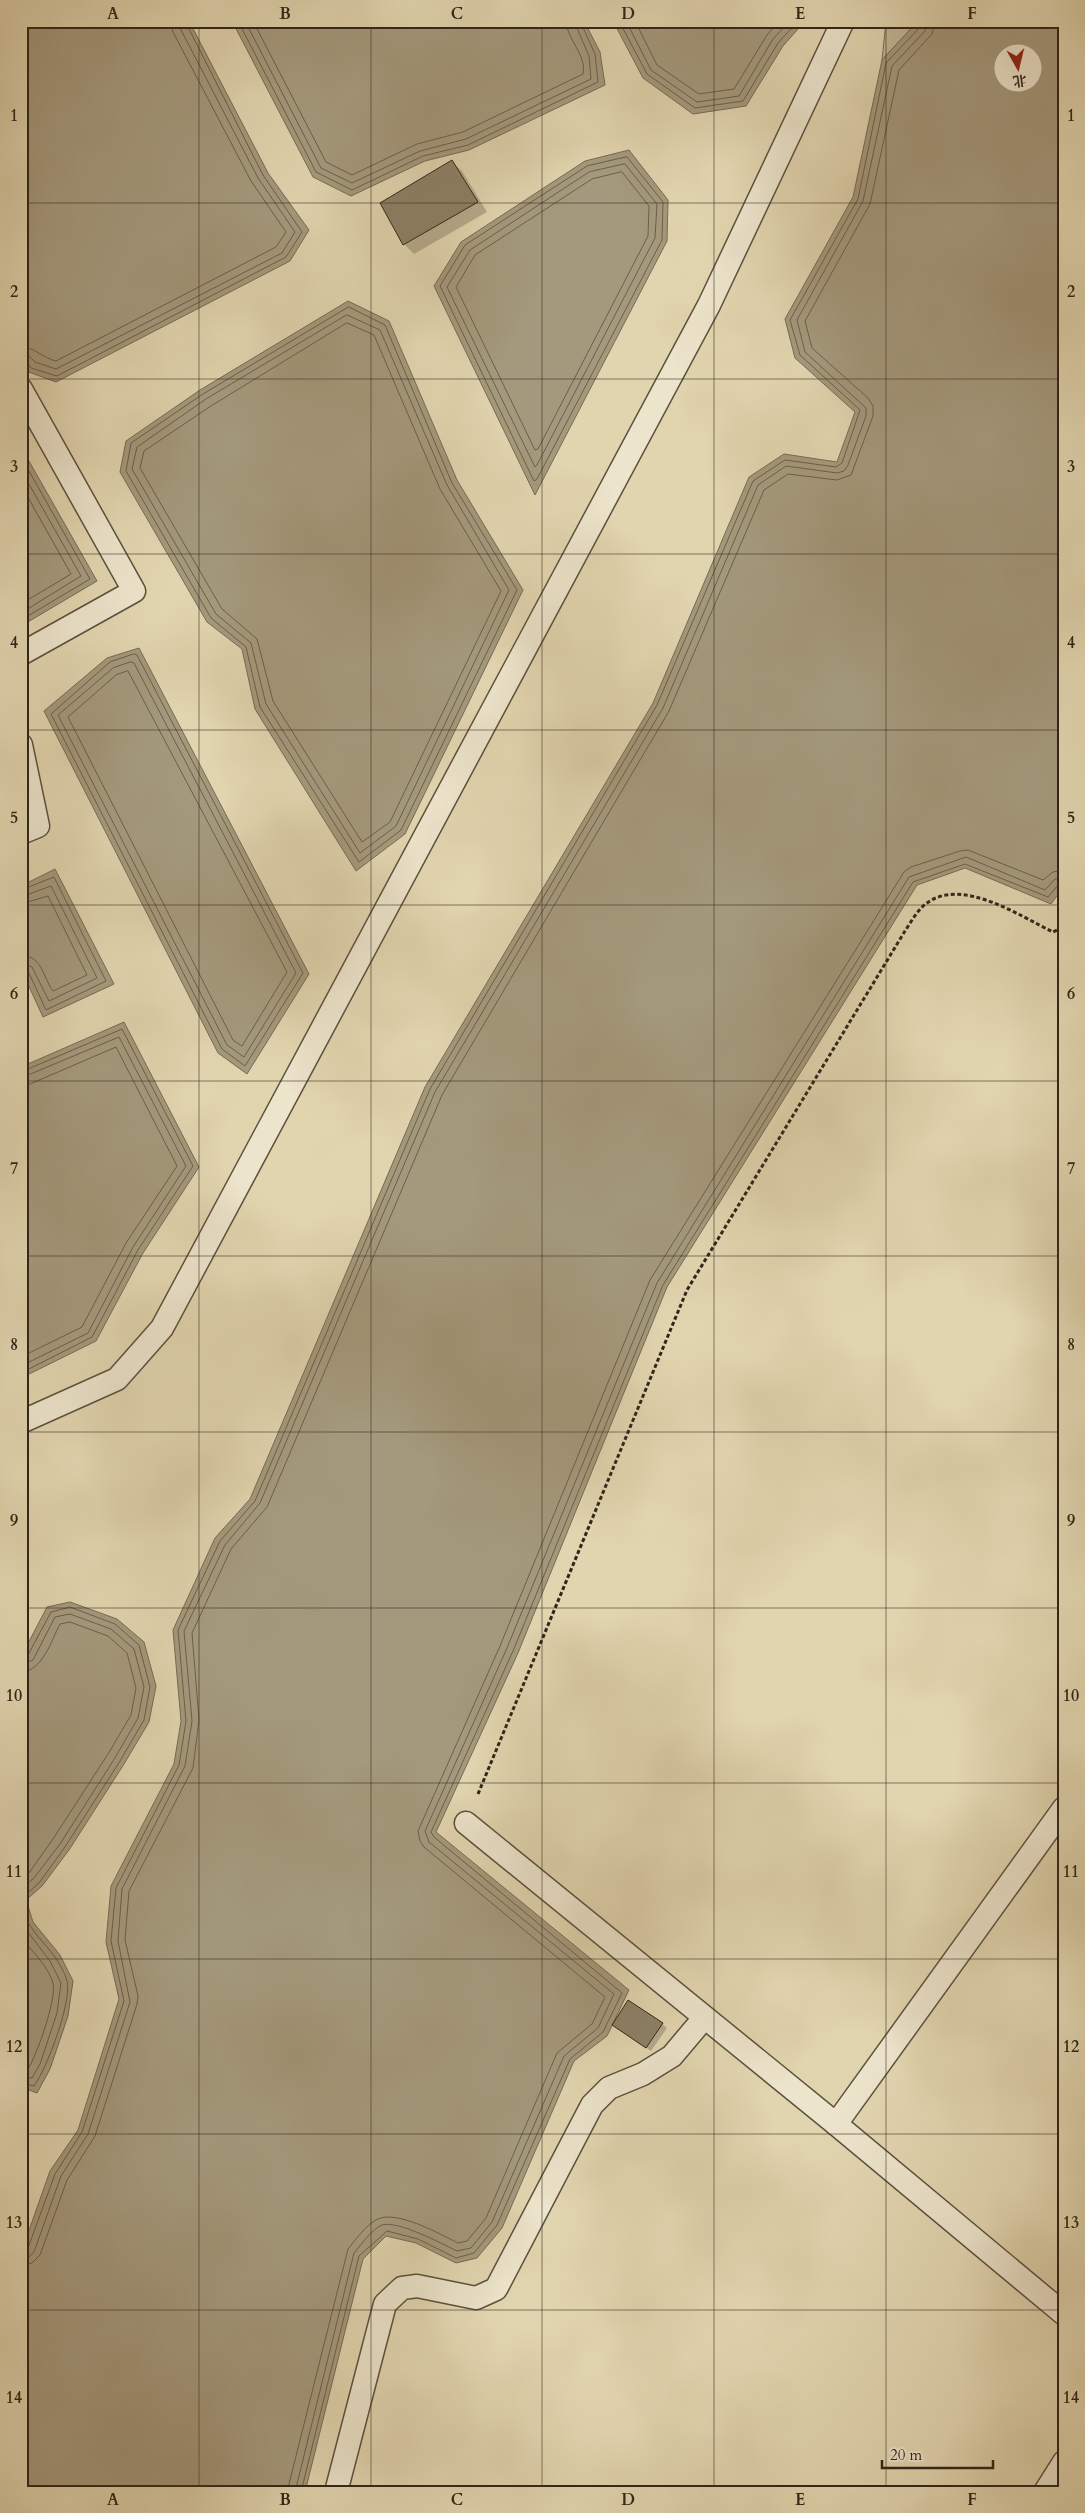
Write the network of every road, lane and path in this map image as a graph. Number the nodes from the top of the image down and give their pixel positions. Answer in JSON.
{"nodes":[{"id":1,"x":843,"y":21,"type":"edge"},
{"id":2,"x":21,"y":390,"type":"edge"},
{"id":3,"x":21,"y":654,"type":"edge"},
{"id":4,"x":21,"y":745,"type":"edge"},
{"id":5,"x":21,"y":833,"type":"edge"},
{"id":6,"x":1064,"y":926,"type":"edge"},
{"id":7,"x":21,"y":1422,"type":"edge"},
{"id":8,"x":1064,"y":1808,"type":"edge"},
{"id":9,"x":466,"y":1823,"type":"joint"},
{"id":10,"x":704,"y":2018,"type":"junction"},
{"id":11,"x":836,"y":2124,"type":"junction"},
{"id":12,"x":1064,"y":2314,"type":"edge"},
{"id":13,"x":1064,"y":2462,"type":"edge"},
{"id":14,"x":336,"y":2492,"type":"edge"},
{"id":15,"x":1045,"y":2492,"type":"edge"}],
"edges":[{"from":1,"to":7,"type":"lane"},
{"from":2,"to":3,"type":"lane"},
{"from":4,"to":5,"type":"lane"},
{"from":6,"to":9,"type":"path"},
{"from":8,"to":11,"type":"lane"},
{"from":9,"to":10,"type":"lane"},
{"from":10,"to":11,"type":"lane"},
{"from":10,"to":14,"type":"lane"},
{"from":11,"to":12,"type":"lane"},
{"from":13,"to":15,"type":"lane"}]}
